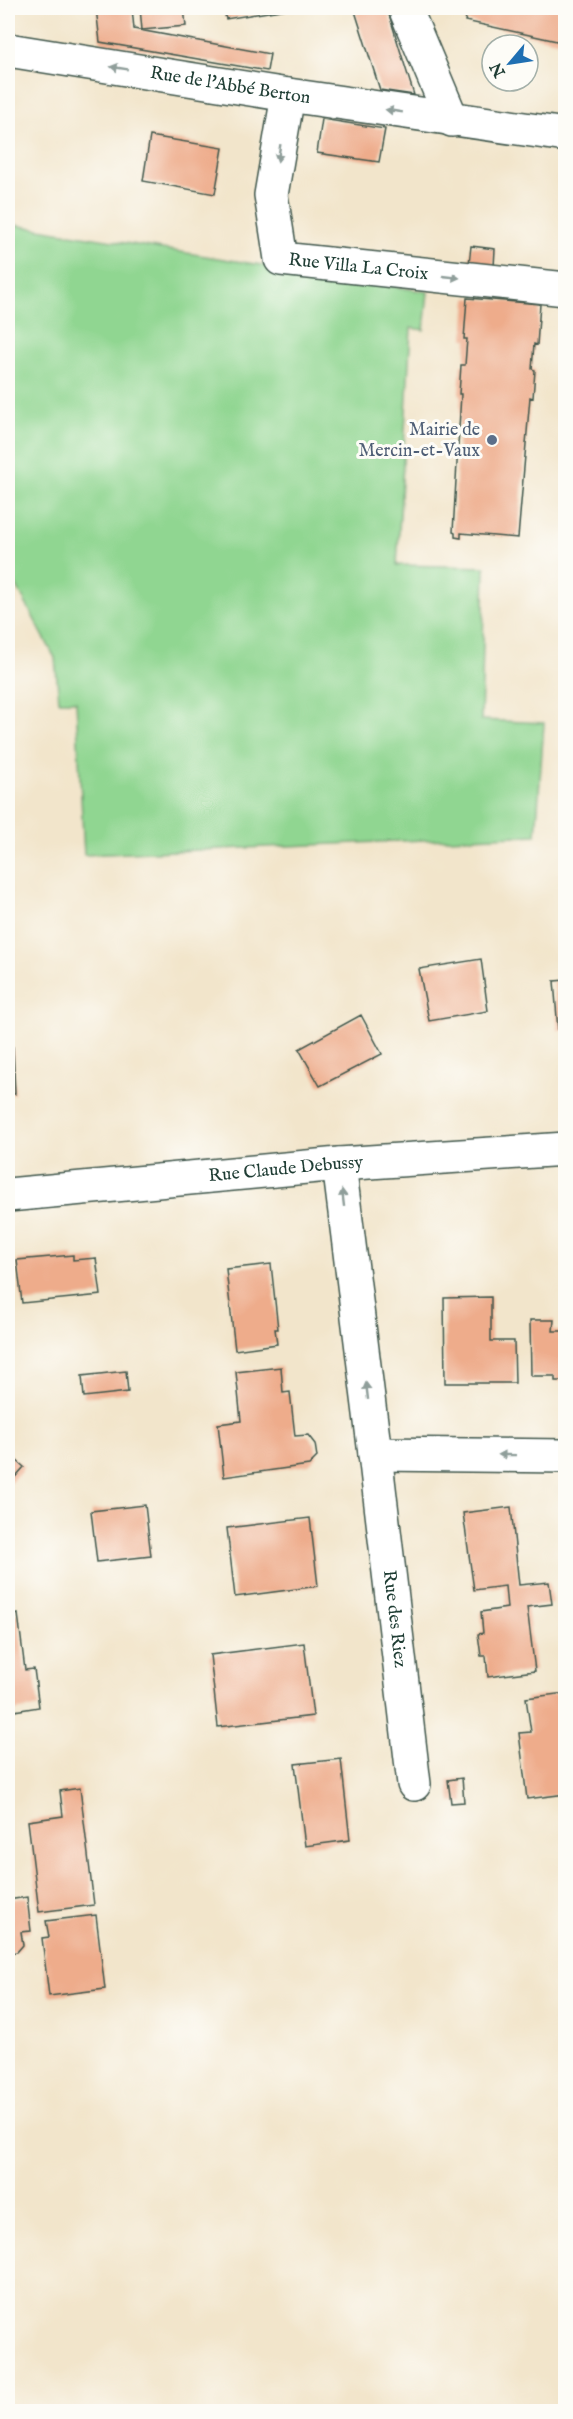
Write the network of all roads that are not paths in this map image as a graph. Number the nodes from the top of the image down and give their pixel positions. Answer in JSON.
{"nodes":[{"id":1,"x":405,"y":8,"type":"edge"},
{"id":2,"x":8,"y":50,"type":"edge"},
{"id":3,"x":288,"y":95,"type":"junction"},
{"id":4,"x":452,"y":120,"type":"junction"},
{"id":5,"x":566,"y":135,"type":"edge"},
{"id":6,"x":566,"y":289,"type":"edge"},
{"id":7,"x":566,"y":1149,"type":"edge"},
{"id":8,"x":339,"y":1164,"type":"junction"},
{"id":9,"x":8,"y":1196,"type":"edge"},
{"id":10,"x":375,"y":1454,"type":"junction"},
{"id":11,"x":566,"y":1455,"type":"edge"},
{"id":12,"x":414,"y":1784,"type":"dead end"}],
"edges":[{"from":1,"to":4,"type":"street"},
{"from":3,"to":2,"type":"street","name":"Rue de l'Abbé Berton","one_way":true},
{"from":4,"to":3,"type":"street","name":"Rue de l'Abbé Berton","one_way":true},
{"from":3,"to":6,"type":"street","name":"Rue Villa La Croix","one_way":true},
{"from":4,"to":5,"type":"street","name":"Rue de l'Abbé Berton"},
{"from":7,"to":8,"type":"street","name":"Rue Claude Debussy"},
{"from":8,"to":9,"type":"street","name":"Rue Claude Debussy"},
{"from":10,"to":8,"type":"street","name":"Rue des Riez","one_way":true},
{"from":11,"to":10,"type":"street","one_way":true},
{"from":10,"to":12,"type":"street","name":"Rue des Riez"}]}
